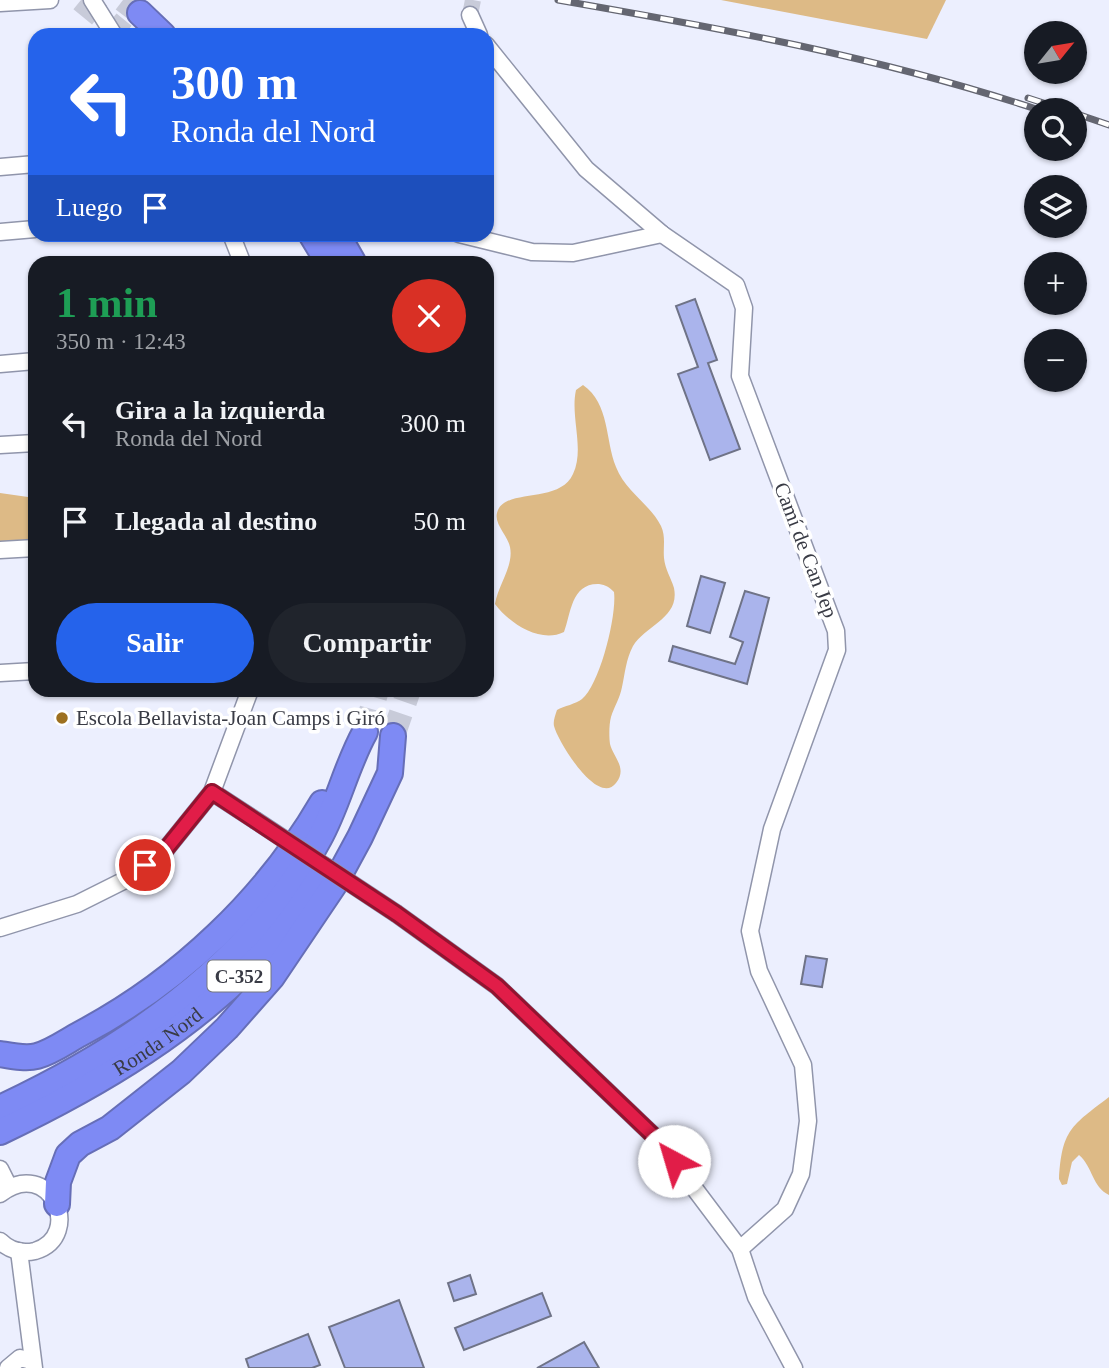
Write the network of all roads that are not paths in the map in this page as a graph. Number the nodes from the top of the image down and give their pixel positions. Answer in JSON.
{"nodes":[{"id":1,"x":50,"y":0,"type":"edge"},
{"id":2,"x":92,"y":0,"type":"edge"},
{"id":3,"x":0,"y":3,"type":"edge"},
{"id":4,"x":140,"y":13,"type":"tunnel mouth"},
{"id":5,"x":470,"y":15,"type":"tunnel mouth"},
{"id":6,"x":110,"y":28,"type":"edge"},
{"id":7,"x":156,"y":28,"type":"edge"},
{"id":8,"x":476,"y":28,"type":"edge"},
{"id":9,"x":494,"y":55,"type":"edge"},
{"id":10,"x":28,"y":164,"type":"edge"},
{"id":11,"x":0,"y":166,"type":"edge"},
{"id":12,"x":28,"y":230,"type":"edge"},
{"id":13,"x":0,"y":232,"type":"edge"},
{"id":14,"x":662,"y":234,"type":"junction"},
{"id":15,"x":491,"y":242,"type":"edge"},
{"id":16,"x":28,"y":361,"type":"edge"},
{"id":17,"x":0,"y":363,"type":"edge"},
{"id":18,"x":28,"y":443,"type":"edge"},
{"id":19,"x":0,"y":445,"type":"edge"},
{"id":20,"x":28,"y":548,"type":"edge"},
{"id":21,"x":0,"y":550,"type":"edge"},
{"id":22,"x":28,"y":671,"type":"edge"},
{"id":23,"x":0,"y":673,"type":"edge"},
{"id":24,"x":247,"y":697,"type":"edge"},
{"id":25,"x":212,"y":792,"type":"junction"},
{"id":26,"x":0,"y":928,"type":"edge"},
{"id":27,"x":0,"y":1054,"type":"edge"},
{"id":28,"x":0,"y":1108,"type":"edge"},
{"id":29,"x":0,"y":1132,"type":"edge"},
{"id":30,"x":0,"y":1169,"type":"edge"},
{"id":31,"x":4,"y":1191,"type":"edge"},
{"id":32,"x":57,"y":1204,"type":"junction"},
{"id":33,"x":0,"y":1241,"type":"edge"},
{"id":34,"x":740,"y":1249,"type":"junction"},
{"id":35,"x":19,"y":1251,"type":"junction"},
{"id":36,"x":33,"y":1364,"type":"edge"},
{"id":37,"x":8,"y":1368,"type":"edge"},
{"id":38,"x":794,"y":1368,"type":"edge"}],
"edges":[{"from":1,"to":3,"type":"street"},
{"from":2,"to":6,"type":"street"},
{"from":4,"to":7,"type":"highway"},
{"from":5,"to":8,"type":"street"},
{"from":9,"to":14,"type":"street","name":"Camí de Can Jep"},
{"from":10,"to":11,"type":"street"},
{"from":12,"to":13,"type":"street"},
{"from":14,"to":15,"type":"street"},
{"from":14,"to":34,"type":"street","name":"Camí de Can Jep"},
{"from":16,"to":17,"type":"street"},
{"from":18,"to":19,"type":"street"},
{"from":20,"to":21,"type":"street"},
{"from":22,"to":23,"type":"street"},
{"from":24,"to":25,"type":"street"},
{"from":25,"to":26,"type":"street"},
{"from":25,"to":34,"type":"street","bridge":true},
{"from":27,"to":28,"type":"highway","name":"Ronda Nord","number":"C-352"},
{"from":29,"to":32,"type":"highway","name":"Ronda Nord","number":"C-352"},
{"from":30,"to":31,"type":"street"},
{"from":31,"to":32,"type":"street"},
{"from":32,"to":35,"type":"street"},
{"from":33,"to":35,"type":"street"},
{"from":34,"to":38,"type":"street"},
{"from":35,"to":36,"type":"street"},
{"from":36,"to":37,"type":"street"}]}
